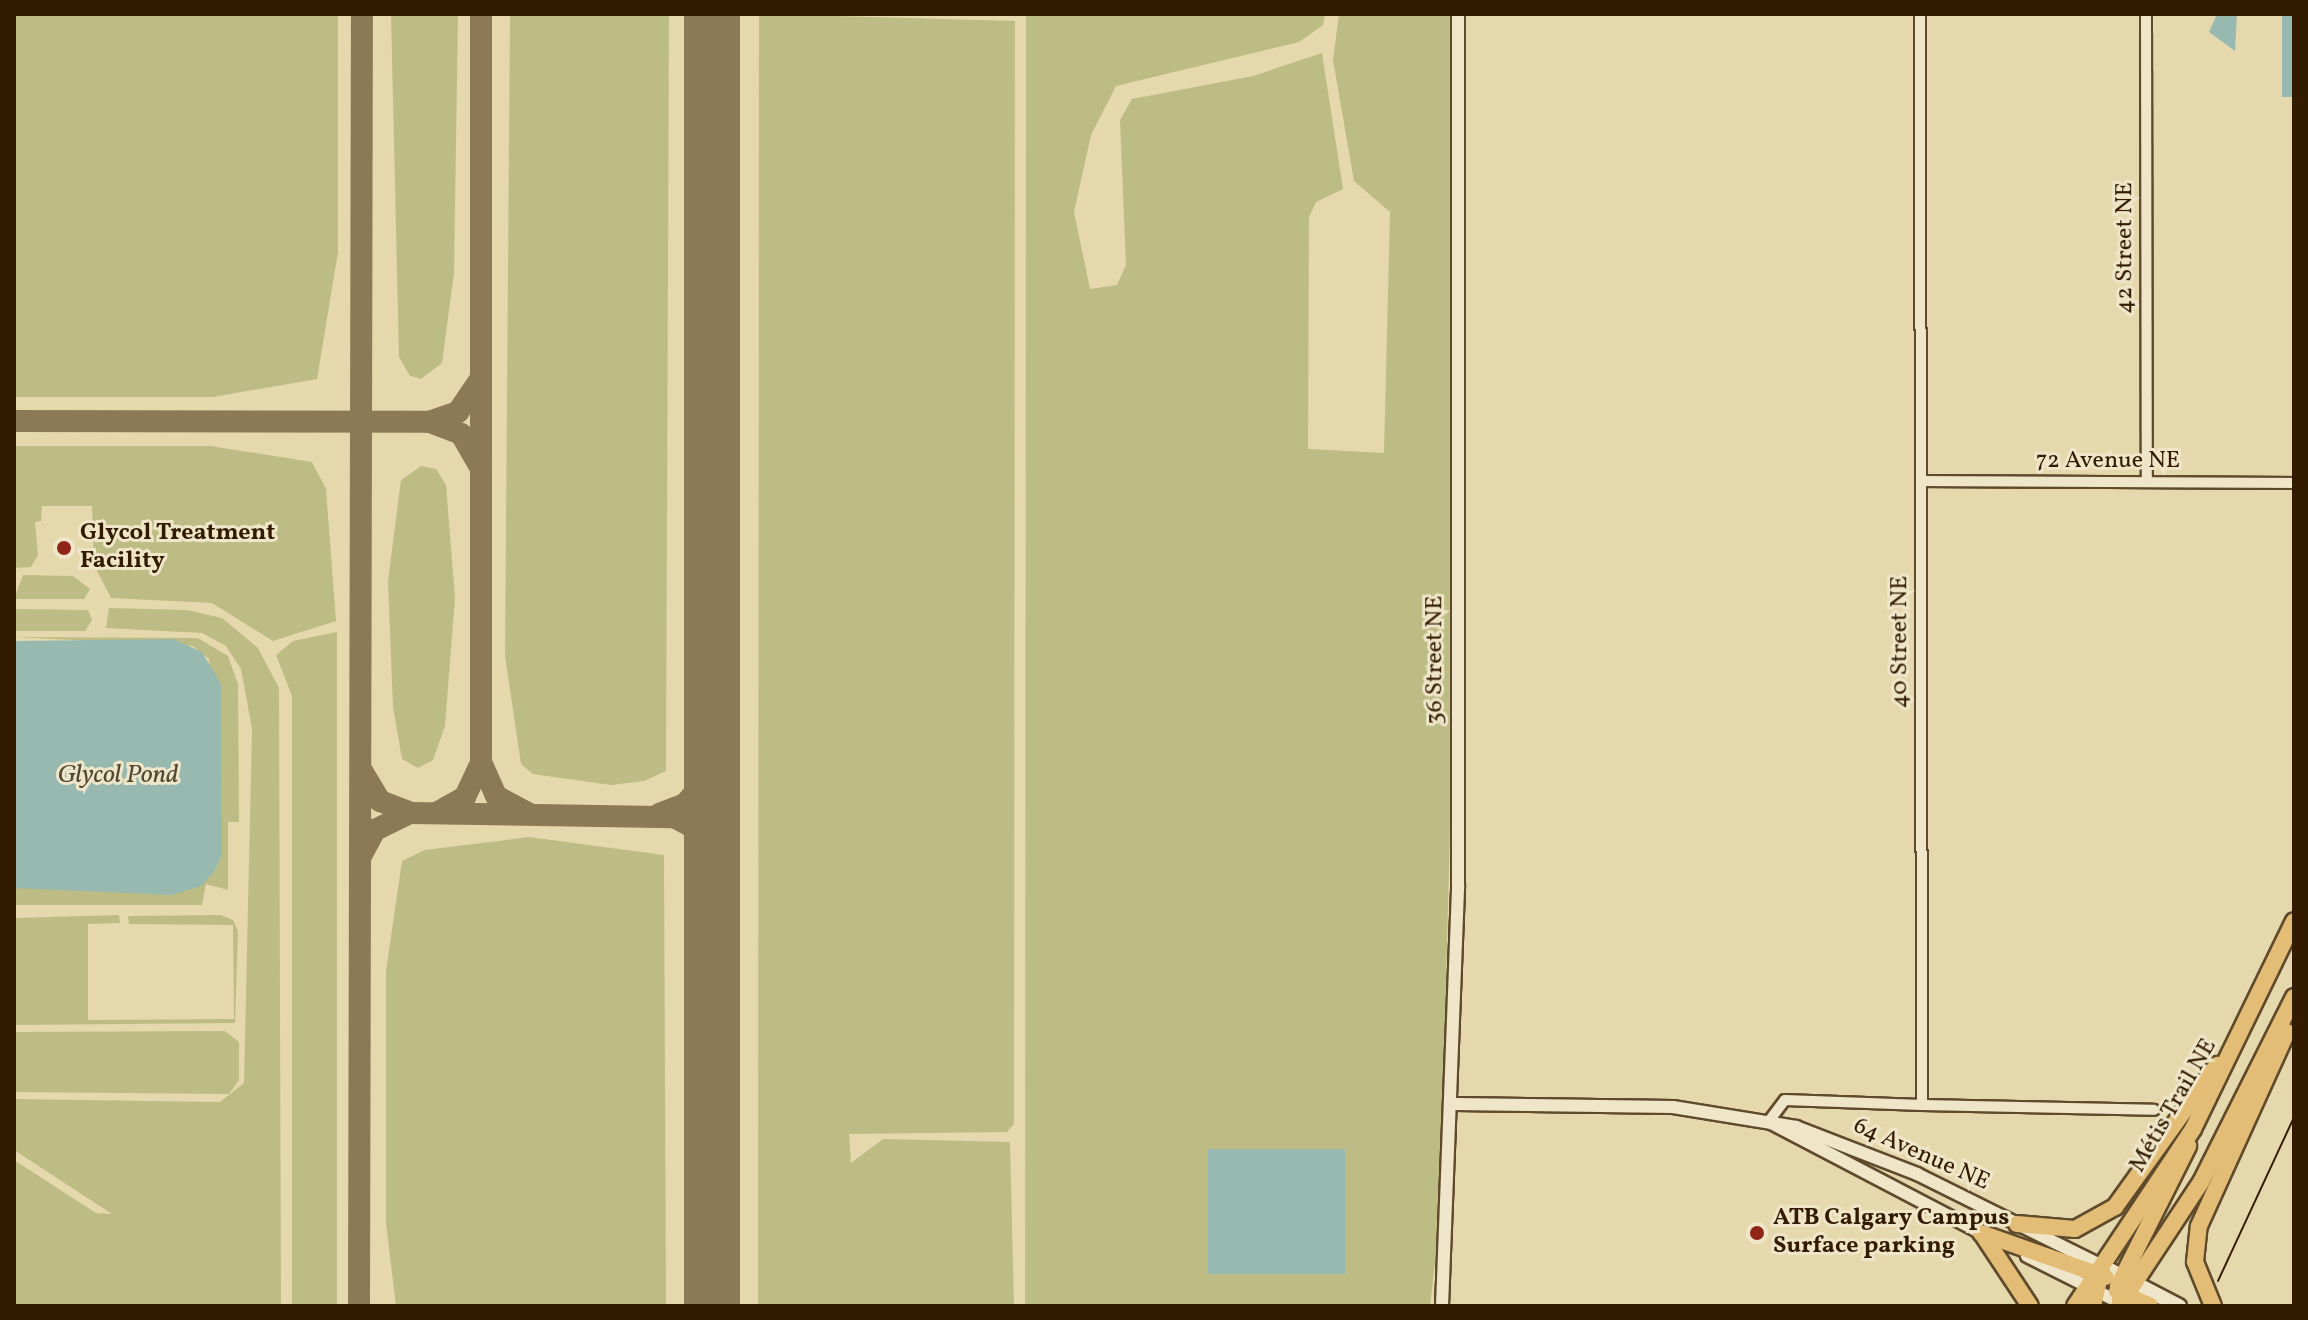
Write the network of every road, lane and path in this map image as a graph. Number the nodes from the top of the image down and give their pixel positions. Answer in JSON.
{"nodes":[{"id":1,"x":1458,"y":14,"type":"edge"},
{"id":2,"x":1920,"y":14,"type":"edge"},
{"id":3,"x":2146,"y":14,"type":"edge"},
{"id":4,"x":1921,"y":481,"type":"junction"},
{"id":5,"x":2147,"y":482,"type":"junction"},
{"id":6,"x":2294,"y":483,"type":"edge"},
{"id":7,"x":2294,"y":921,"type":"edge"},
{"id":8,"x":2294,"y":997,"type":"edge"},
{"id":9,"x":2294,"y":1011,"type":"edge"},
{"id":10,"x":2238,"y":1045,"type":"junction"},
{"id":11,"x":1455,"y":1104,"type":"junction"},
{"id":12,"x":1922,"y":1105,"type":"junction"},
{"id":13,"x":2154,"y":1110,"type":"dead end"},
{"id":14,"x":1769,"y":1121,"type":"junction"},
{"id":15,"x":2193,"y":1129,"type":"junction"},
{"id":16,"x":2017,"y":1224,"type":"junction"},
{"id":17,"x":1981,"y":1233,"type":"junction"},
{"id":18,"x":2112,"y":1289,"type":"edge"},
{"id":19,"x":1442,"y":1306,"type":"edge"},
{"id":20,"x":2030,"y":1306,"type":"edge"},
{"id":21,"x":2075,"y":1306,"type":"edge"},
{"id":22,"x":2150,"y":1306,"type":"edge"},
{"id":23,"x":2179,"y":1306,"type":"edge"},
{"id":24,"x":2213,"y":1306,"type":"edge"}],
"edges":[{"from":1,"to":11,"type":"street","name":"36 Street NE"},
{"from":2,"to":4,"type":"street","name":"40 Street NE"},
{"from":3,"to":5,"type":"street","name":"42 Street NE"},
{"from":4,"to":5,"type":"street","name":"72 Avenue NE"},
{"from":4,"to":12,"type":"street","name":"40 Street NE"},
{"from":5,"to":6,"type":"street","name":"72 Avenue NE"},
{"from":7,"to":10,"type":"main road","name":"Métis Trail NE"},
{"from":8,"to":18,"type":"main road","name":"Métis Trail NE"},
{"from":9,"to":24,"type":"main road"},
{"from":10,"to":15,"type":"main road","name":"Métis Trail NE"},
{"from":10,"to":16,"type":"main road"},
{"from":11,"to":14,"type":"street","name":"64 Avenue NE"},
{"from":11,"to":19,"type":"street","name":"36 Street NE"},
{"from":12,"to":13,"type":"street"},
{"from":12,"to":14,"type":"street"},
{"from":14,"to":16,"type":"street","name":"64 Avenue NE"},
{"from":14,"to":17,"type":"street","name":"64 Avenue NE"},
{"from":15,"to":18,"type":"main road","name":"Métis Trail NE"},
{"from":15,"to":18,"type":"main road"},
{"from":16,"to":18,"type":"street","name":"64 Avenue NE"},
{"from":17,"to":18,"type":"main road"},
{"from":17,"to":20,"type":"main road"},
{"from":18,"to":21,"type":"main road","name":"Métis Trail NE"},
{"from":18,"to":22,"type":"main road"},
{"from":18,"to":23,"type":"main road","name":"64 Avenue NE"}]}
